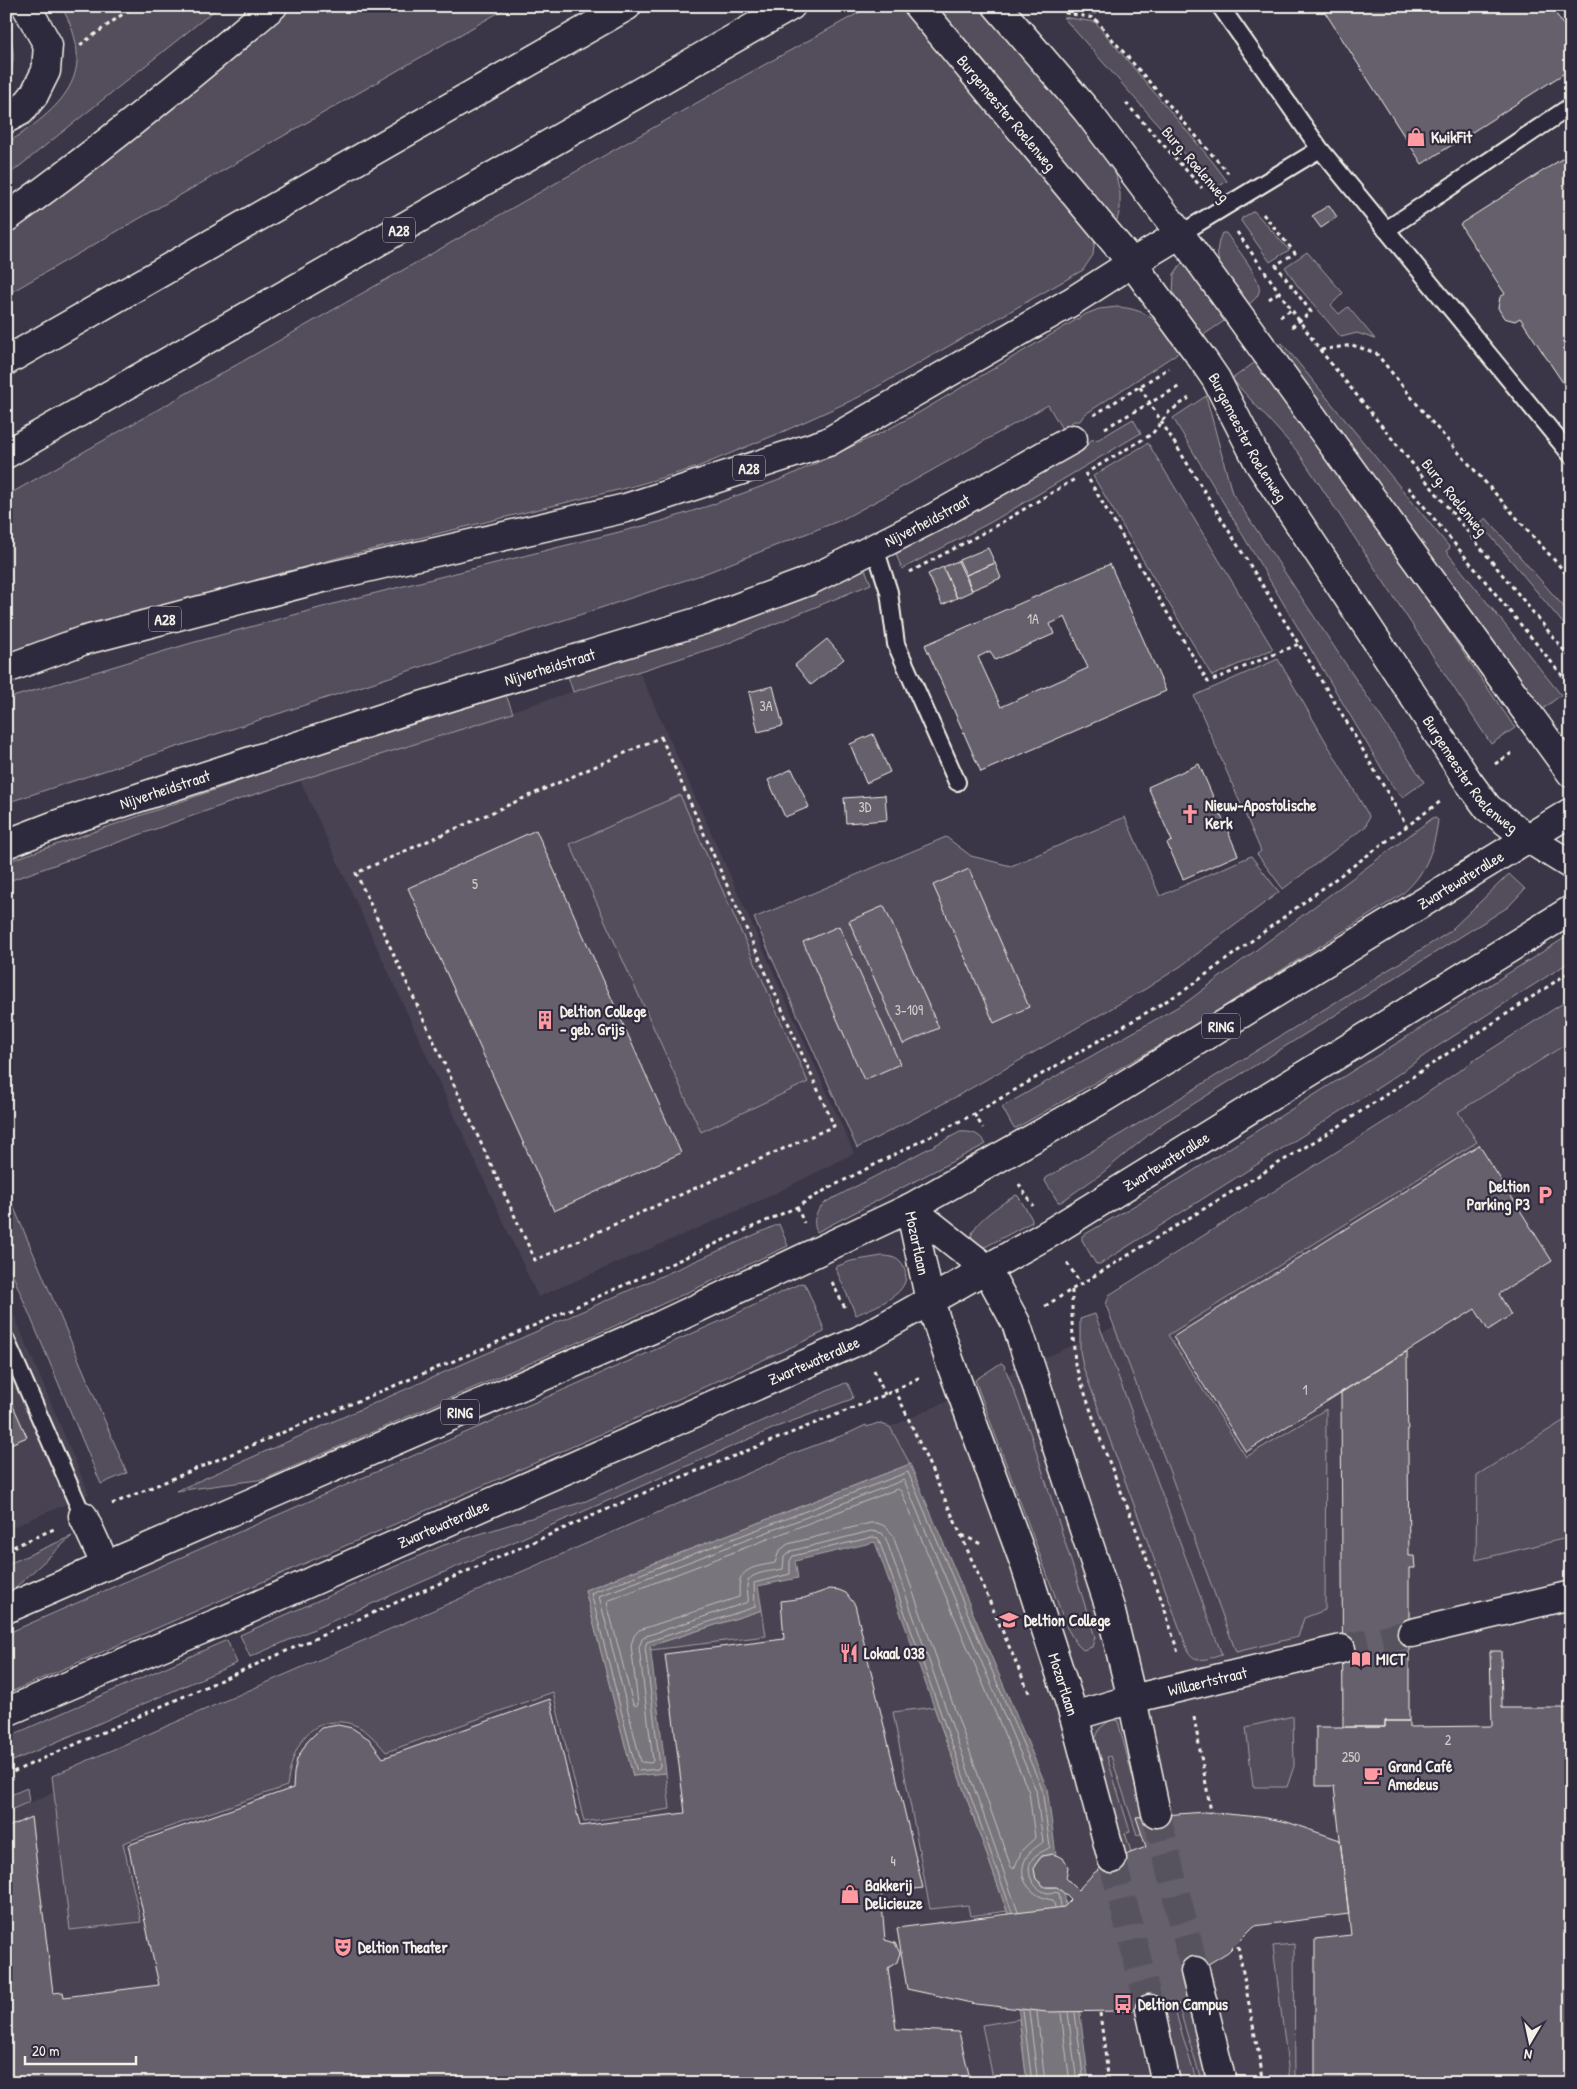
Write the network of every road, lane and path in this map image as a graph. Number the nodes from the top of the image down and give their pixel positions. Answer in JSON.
{"nodes":[{"id":1,"x":26,"y":6,"type":"edge"},
{"id":2,"x":134,"y":6,"type":"edge"},
{"id":3,"x":273,"y":6,"type":"edge"},
{"id":4,"x":627,"y":6,"type":"edge"},
{"id":5,"x":791,"y":6,"type":"edge"},
{"id":6,"x":918,"y":6,"type":"edge"},
{"id":7,"x":997,"y":6,"type":"edge"},
{"id":8,"x":1060,"y":6,"type":"edge"},
{"id":9,"x":1220,"y":6,"type":"edge"},
{"id":10,"x":47,"y":64,"type":"junction"},
{"id":11,"x":1125,"y":102,"type":"dead end"},
{"id":12,"x":1571,"y":106,"type":"edge"},
{"id":13,"x":6,"y":119,"type":"edge"},
{"id":14,"x":1320,"y":149,"type":"junction"},
{"id":15,"x":1246,"y":193,"type":"junction"},
{"id":16,"x":1221,"y":210,"type":"junction"},
{"id":17,"x":6,"y":218,"type":"edge"},
{"id":18,"x":1386,"y":230,"type":"junction"},
{"id":19,"x":1180,"y":234,"type":"junction"},
{"id":20,"x":1132,"y":263,"type":"junction"},
{"id":21,"x":1299,"y":322,"type":"junction"},
{"id":22,"x":1285,"y":332,"type":"dead end"},
{"id":23,"x":1320,"y":350,"type":"junction"},
{"id":24,"x":6,"y":361,"type":"edge"},
{"id":25,"x":1140,"y":386,"type":"dead end"},
{"id":26,"x":1177,"y":388,"type":"dead end"},
{"id":27,"x":1116,"y":402,"type":"dead end"},
{"id":28,"x":1150,"y":403,"type":"junction"},
{"id":29,"x":1080,"y":429,"type":"joint"},
{"id":30,"x":1104,"y":429,"type":"dead end"},
{"id":31,"x":6,"y":454,"type":"edge"},
{"id":32,"x":1571,"y":455,"type":"edge"},
{"id":33,"x":1085,"y":473,"type":"dead end"},
{"id":34,"x":1404,"y":482,"type":"dead end"},
{"id":35,"x":875,"y":548,"type":"junction"},
{"id":36,"x":1571,"y":579,"type":"edge"},
{"id":37,"x":1299,"y":644,"type":"junction"},
{"id":38,"x":1571,"y":659,"type":"edge"},
{"id":39,"x":6,"y":669,"type":"edge"},
{"id":40,"x":1571,"y":686,"type":"edge"},
{"id":41,"x":1571,"y":773,"type":"edge"},
{"id":42,"x":957,"y":782,"type":"dead end"},
{"id":43,"x":1571,"y":812,"type":"edge"},
{"id":44,"x":1529,"y":839,"type":"junction"},
{"id":45,"x":6,"y":844,"type":"edge"},
{"id":46,"x":1571,"y":865,"type":"edge"},
{"id":47,"x":1571,"y":910,"type":"edge"},
{"id":48,"x":974,"y":1114,"type":"junction"},
{"id":49,"x":1002,"y":1155,"type":"junction"},
{"id":50,"x":797,"y":1207,"type":"junction"},
{"id":51,"x":910,"y":1208,"type":"junction"},
{"id":52,"x":1050,"y":1233,"type":"junction"},
{"id":53,"x":818,"y":1252,"type":"junction"},
{"id":54,"x":535,"y":1260,"type":"joint"},
{"id":55,"x":986,"y":1268,"type":"junction"},
{"id":56,"x":1081,"y":1284,"type":"dead end"},
{"id":57,"x":1072,"y":1290,"type":"dead end"},
{"id":58,"x":930,"y":1301,"type":"junction"},
{"id":59,"x":6,"y":1340,"type":"edge"},
{"id":60,"x":860,"y":1340,"type":"junction"},
{"id":61,"x":895,"y":1389,"type":"dead end"},
{"id":62,"x":885,"y":1395,"type":"dead end"},
{"id":63,"x":83,"y":1516,"type":"junction"},
{"id":64,"x":6,"y":1550,"type":"edge"},
{"id":65,"x":106,"y":1566,"type":"junction"},
{"id":66,"x":1571,"y":1595,"type":"edge"},
{"id":67,"x":6,"y":1609,"type":"edge"},
{"id":68,"x":1412,"y":1633,"type":"tunnel mouth"},
{"id":69,"x":1341,"y":1649,"type":"tunnel mouth"},
{"id":70,"x":1188,"y":1686,"type":"junction"},
{"id":71,"x":1031,"y":1698,"type":"dead end"},
{"id":72,"x":1132,"y":1699,"type":"junction"},
{"id":73,"x":6,"y":1712,"type":"edge"},
{"id":74,"x":1074,"y":1716,"type":"junction"},
{"id":75,"x":1212,"y":1812,"type":"dead end"},
{"id":76,"x":1156,"y":1813,"type":"tunnel mouth"},
{"id":77,"x":1112,"y":1859,"type":"tunnel mouth"},
{"id":78,"x":1238,"y":1946,"type":"dead end"},
{"id":79,"x":1195,"y":1971,"type":"tunnel mouth"},
{"id":80,"x":1150,"y":2009,"type":"tunnel mouth"},
{"id":81,"x":1100,"y":2013,"type":"dead end"},
{"id":82,"x":1109,"y":2083,"type":"edge"},
{"id":83,"x":1166,"y":2083,"type":"edge"},
{"id":84,"x":1222,"y":2083,"type":"edge"},
{"id":85,"x":1264,"y":2083,"type":"edge"}],
"edges":[{"from":1,"to":10,"type":"main road"},
{"from":2,"to":10,"type":"path"},
{"from":3,"to":17,"type":"main road"},
{"from":4,"to":24,"type":"main road"},
{"from":5,"to":31,"type":"main road","number":"A28"},
{"from":6,"to":20,"type":"main road","name":"Burgemeester Roelenweg"},
{"from":7,"to":19,"type":"main road"},
{"from":8,"to":15,"type":"path"},
{"from":9,"to":14,"type":"lane"},
{"from":10,"to":13,"type":"main road"},
{"from":11,"to":16,"type":"path","name":"Burg. Roelenweg"},
{"from":12,"to":18,"type":"lane"},
{"from":14,"to":15,"type":"lane"},
{"from":14,"to":18,"type":"lane"},
{"from":15,"to":16,"type":"lane"},
{"from":15,"to":21,"type":"path"},
{"from":16,"to":19,"type":"lane"},
{"from":16,"to":21,"type":"path","name":"Burg. Roelenweg"},
{"from":18,"to":32,"type":"lane"},
{"from":19,"to":20,"type":"main road"},
{"from":19,"to":41,"type":"main road"},
{"from":20,"to":39,"type":"main road","number":"A28"},
{"from":20,"to":44,"type":"main road","name":"Burgemeester Roelenweg"},
{"from":21,"to":22,"type":"path"},
{"from":21,"to":23,"type":"path","name":"Burg. Roelenweg"},
{"from":23,"to":36,"type":"path","name":"Burg. Roelenweg"},
{"from":23,"to":38,"type":"path","name":"Burg. Roelenweg"},
{"from":25,"to":28,"type":"path"},
{"from":26,"to":28,"type":"path"},
{"from":27,"to":29,"type":"path"},
{"from":28,"to":30,"type":"path"},
{"from":28,"to":37,"type":"path"},
{"from":29,"to":35,"type":"main road","name":"Nijverheidstraat"},
{"from":33,"to":37,"type":"path"},
{"from":34,"to":40,"type":"path"},
{"from":35,"to":42,"type":"lane"},
{"from":35,"to":45,"type":"main road","name":"Nijverheidstraat"},
{"from":37,"to":48,"type":"path"},
{"from":43,"to":44,"type":"main road","name":"Zwartewaterallee","number":"RING"},
{"from":44,"to":46,"type":"main road","name":"Burgemeester Roelenweg"},
{"from":44,"to":49,"type":"main road","name":"Zwartewaterallee","number":"RING"},
{"from":47,"to":52,"type":"main road","name":"Zwartewaterallee"},
{"from":48,"to":49,"type":"path"},
{"from":48,"to":50,"type":"path"},
{"from":49,"to":51,"type":"main road","name":"Zwartewaterallee","number":"RING"},
{"from":49,"to":52,"type":"path"},
{"from":50,"to":53,"type":"path"},
{"from":50,"to":63,"type":"path"},
{"from":51,"to":53,"type":"main road","name":"Zwartewaterallee","number":"RING"},
{"from":51,"to":55,"type":"main road","name":"Mozartlaan"},
{"from":51,"to":58,"type":"main road","name":"Mozartlaan"},
{"from":52,"to":55,"type":"main road","name":"Zwartewaterallee"},
{"from":52,"to":56,"type":"path"},
{"from":53,"to":60,"type":"path"},
{"from":53,"to":65,"type":"main road","name":"Zwartewaterallee","number":"RING"},
{"from":54,"to":54,"type":"path"},
{"from":55,"to":58,"type":"main road","name":"Zwartewaterallee"},
{"from":55,"to":72,"type":"main road","name":"Mozartlaan"},
{"from":57,"to":70,"type":"path"},
{"from":58,"to":60,"type":"main road","name":"Zwartewaterallee"},
{"from":58,"to":74,"type":"main road","name":"Mozartlaan"},
{"from":59,"to":63,"type":"lane"},
{"from":60,"to":62,"type":"path"},
{"from":60,"to":73,"type":"main road","name":"Zwartewaterallee"},
{"from":61,"to":71,"type":"path"},
{"from":63,"to":64,"type":"path"},
{"from":63,"to":65,"type":"main road"},
{"from":65,"to":67,"type":"main road","name":"Zwartewaterallee","number":"RING"},
{"from":66,"to":68,"type":"main road"},
{"from":69,"to":70,"type":"main road","name":"Willaertstraat"},
{"from":70,"to":72,"type":"main road","name":"Willaertstraat"},
{"from":70,"to":75,"type":"path"},
{"from":72,"to":74,"type":"main road","name":"Willaertstraat"},
{"from":72,"to":76,"type":"main road","name":"Mozartlaan"},
{"from":74,"to":77,"type":"main road","name":"Mozartlaan"},
{"from":78,"to":85,"type":"path"},
{"from":79,"to":84,"type":"main road"},
{"from":80,"to":83,"type":"main road"},
{"from":81,"to":82,"type":"path"}]}
